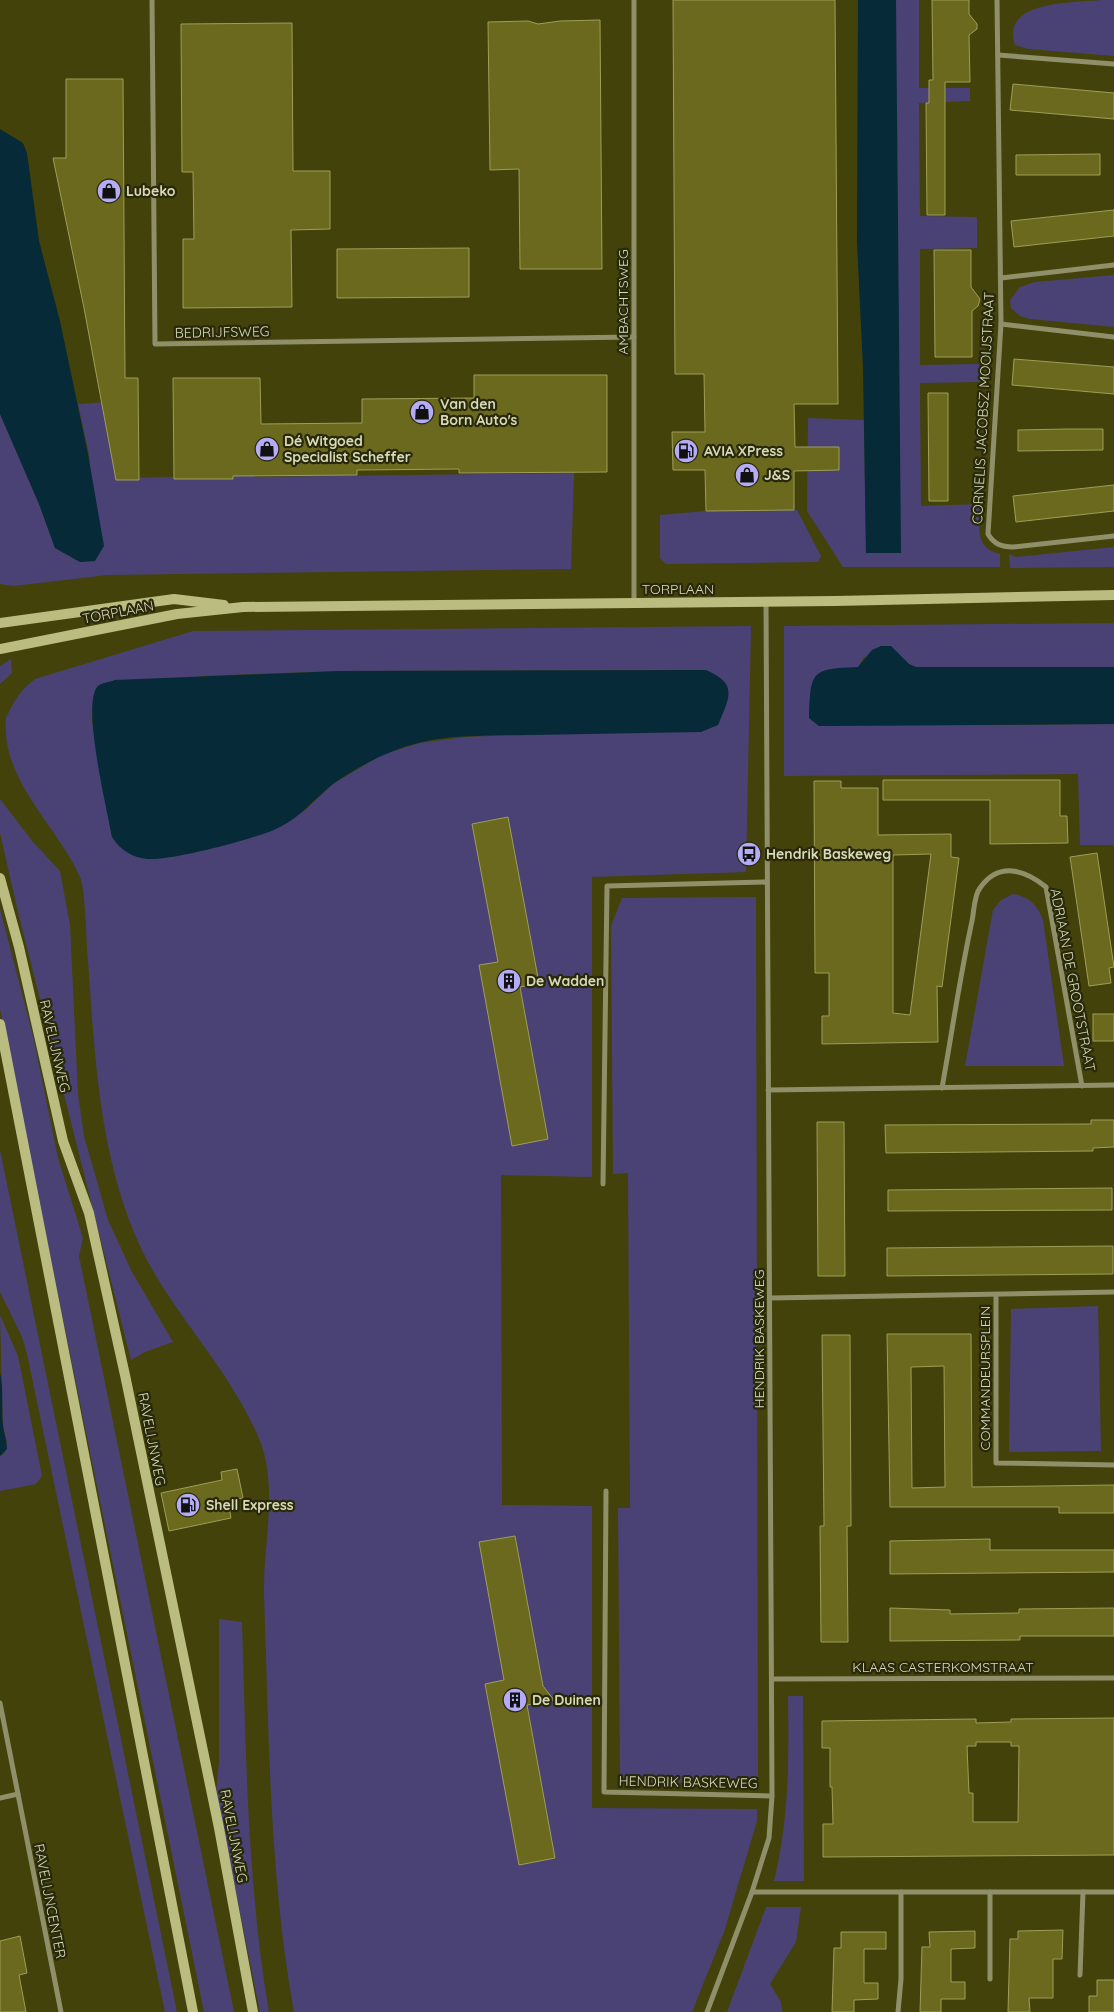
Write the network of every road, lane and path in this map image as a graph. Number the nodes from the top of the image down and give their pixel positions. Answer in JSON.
{"nodes":[{"id":1,"x":152,"y":0,"type":"edge"},
{"id":2,"x":634,"y":0,"type":"edge"},
{"id":3,"x":997,"y":0,"type":"edge"},
{"id":4,"x":998,"y":55,"type":"junction"},
{"id":5,"x":1114,"y":64,"type":"edge"},
{"id":6,"x":1114,"y":265,"type":"edge"},
{"id":7,"x":1001,"y":278,"type":"junction"},
{"id":8,"x":1001,"y":324,"type":"junction"},
{"id":9,"x":634,"y":337,"type":"junction"},
{"id":10,"x":1114,"y":337,"type":"edge"},
{"id":11,"x":1114,"y":536,"type":"edge"},
{"id":12,"x":1114,"y":596,"type":"edge"},
{"id":13,"x":766,"y":602,"type":"junction"},
{"id":14,"x":634,"y":603,"type":"junction"},
{"id":15,"x":243,"y":607,"type":"junction"},
{"id":16,"x":0,"y":623,"type":"edge"},
{"id":17,"x":0,"y":649,"type":"edge"},
{"id":18,"x":0,"y":878,"type":"edge"},
{"id":19,"x":767,"y":882,"type":"junction"},
{"id":20,"x":0,"y":1024,"type":"edge"},
{"id":21,"x":1114,"y":1085,"type":"edge"},
{"id":22,"x":1082,"y":1086,"type":"junction"},
{"id":23,"x":942,"y":1088,"type":"junction"},
{"id":24,"x":768,"y":1090,"type":"junction"},
{"id":25,"x":603,"y":1184,"type":"dead end"},
{"id":26,"x":1114,"y":1292,"type":"edge"},
{"id":27,"x":996,"y":1295,"type":"junction"},
{"id":28,"x":770,"y":1298,"type":"junction"},
{"id":29,"x":1114,"y":1465,"type":"edge"},
{"id":30,"x":606,"y":1491,"type":"dead end"},
{"id":31,"x":1114,"y":1678,"type":"edge"},
{"id":32,"x":772,"y":1679,"type":"junction"},
{"id":33,"x":0,"y":1703,"type":"edge"},
{"id":34,"x":18,"y":1794,"type":"junction"},
{"id":35,"x":772,"y":1796,"type":"junction"},
{"id":36,"x":0,"y":1798,"type":"edge"},
{"id":37,"x":752,"y":1892,"type":"junction"},
{"id":38,"x":901,"y":1892,"type":"junction"},
{"id":39,"x":990,"y":1892,"type":"junction"},
{"id":40,"x":1083,"y":1892,"type":"junction"},
{"id":41,"x":1114,"y":1892,"type":"edge"},
{"id":42,"x":1080,"y":1975,"type":"dead end"},
{"id":43,"x":990,"y":1979,"type":"dead end"},
{"id":44,"x":61,"y":2012,"type":"edge"},
{"id":45,"x":194,"y":2012,"type":"edge"},
{"id":46,"x":253,"y":2012,"type":"edge"},
{"id":47,"x":707,"y":2012,"type":"edge"},
{"id":48,"x":898,"y":2012,"type":"edge"}],
"edges":[{"from":1,"to":9,"type":"street","name":"BEDRIJFSWEG"},
{"from":2,"to":9,"type":"street","name":"AMBACHTSWEG"},
{"from":3,"to":4,"type":"street","name":"CORNELIS JACOBSZ MOOIJSTRAAT"},
{"from":4,"to":5,"type":"street"},
{"from":4,"to":7,"type":"street","name":"CORNELIS JACOBSZ MOOIJSTRAAT"},
{"from":6,"to":7,"type":"street"},
{"from":7,"to":8,"type":"street","name":"CORNELIS JACOBSZ MOOIJSTRAAT"},
{"from":8,"to":10,"type":"street"},
{"from":8,"to":11,"type":"street","name":"CORNELIS JACOBSZ MOOIJSTRAAT"},
{"from":9,"to":14,"type":"street","name":"AMBACHTSWEG"},
{"from":12,"to":13,"type":"main road","name":"TORPLAAN"},
{"from":13,"to":14,"type":"main road","name":"TORPLAAN"},
{"from":13,"to":19,"type":"street","name":"HENDRIK BASKEWEG"},
{"from":14,"to":15,"type":"main road","name":"TORPLAAN"},
{"from":15,"to":16,"type":"main road","name":"TORPLAAN"},
{"from":15,"to":17,"type":"main road","name":"TORPLAAN"},
{"from":18,"to":46,"type":"main road","name":"RAVELIJNWEG"},
{"from":19,"to":24,"type":"street","name":"HENDRIK BASKEWEG"},
{"from":19,"to":25,"type":"street"},
{"from":20,"to":45,"type":"main road"},
{"from":21,"to":22,"type":"street","name":"ADRIAAN DE GROOTSTRAAT"},
{"from":22,"to":23,"type":"street","name":"ADRIAAN DE GROOTSTRAAT"},
{"from":22,"to":23,"type":"street","name":"ADRIAAN DE GROOTSTRAAT"},
{"from":23,"to":24,"type":"street","name":"ADRIAAN DE GROOTSTRAAT"},
{"from":24,"to":28,"type":"street","name":"HENDRIK BASKEWEG"},
{"from":26,"to":27,"type":"street","name":"COMMANDEURSPLEIN"},
{"from":27,"to":28,"type":"street","name":"COMMANDEURSPLEIN"},
{"from":27,"to":29,"type":"street","name":"COMMANDEURSPLEIN"},
{"from":28,"to":32,"type":"street","name":"HENDRIK BASKEWEG"},
{"from":30,"to":35,"type":"street","name":"HENDRIK BASKEWEG"},
{"from":31,"to":32,"type":"street","name":"KLAAS CASTERKOMSTRAAT"},
{"from":32,"to":35,"type":"street","name":"HENDRIK BASKEWEG"},
{"from":33,"to":34,"type":"street","name":"RAVELIJNCENTER"},
{"from":34,"to":36,"type":"street"},
{"from":34,"to":44,"type":"street","name":"RAVELIJNCENTER"},
{"from":35,"to":37,"type":"street","name":"HENDRIK BASKEWEG"},
{"from":37,"to":38,"type":"street"},
{"from":37,"to":47,"type":"street","name":"HENDRIK BASKEWEG"},
{"from":38,"to":39,"type":"street"},
{"from":38,"to":48,"type":"street"},
{"from":39,"to":40,"type":"street"},
{"from":39,"to":43,"type":"street"},
{"from":40,"to":41,"type":"street"},
{"from":40,"to":42,"type":"street"}]}
